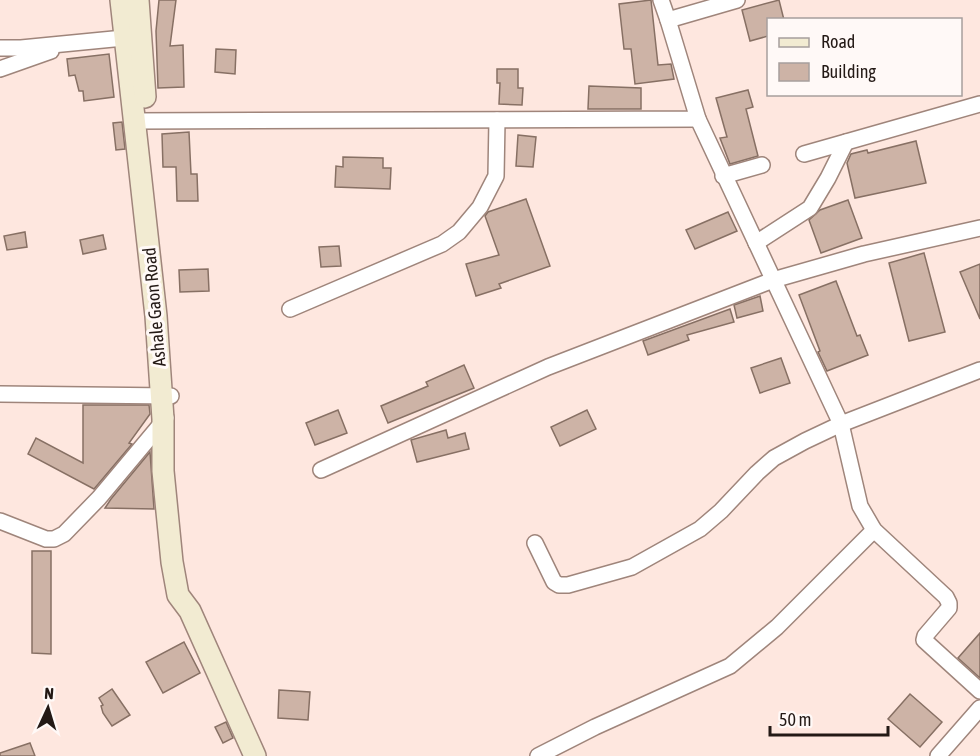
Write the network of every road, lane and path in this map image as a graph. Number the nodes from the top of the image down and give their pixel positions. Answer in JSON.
{"nodes":[{"id":1,"x":121,"y":0,"type":"edge"},
{"id":2,"x":138,"y":0,"type":"edge"},
{"id":3,"x":661,"y":0,"type":"edge"},
{"id":4,"x":736,"y":0,"type":"edge"},
{"id":5,"x":668,"y":20,"type":"junction"},
{"id":6,"x":132,"y":38,"type":"junction"},
{"id":7,"x":73,"y":43,"type":"junction"},
{"id":8,"x":0,"y":48,"type":"edge"},
{"id":9,"x":0,"y":69,"type":"edge"},
{"id":10,"x":980,"y":104,"type":"edge"},
{"id":11,"x":698,"y":119,"type":"junction"},
{"id":12,"x":497,"y":120,"type":"junction"},
{"id":13,"x":140,"y":121,"type":"junction"},
{"id":14,"x":846,"y":142,"type":"junction"},
{"id":15,"x":804,"y":154,"type":"dead end"},
{"id":16,"x":762,"y":165,"type":"dead end"},
{"id":17,"x":723,"y":176,"type":"junction"},
{"id":18,"x":980,"y":228,"type":"edge"},
{"id":19,"x":756,"y":243,"type":"junction"},
{"id":20,"x":773,"y":280,"type":"junction"},
{"id":21,"x":290,"y":309,"type":"dead end"},
{"id":22,"x":980,"y":370,"type":"edge"},
{"id":23,"x":0,"y":394,"type":"edge"},
{"id":24,"x":167,"y":407,"type":"junction"},
{"id":25,"x":841,"y":424,"type":"junction"},
{"id":26,"x":321,"y":470,"type":"dead end"},
{"id":27,"x":0,"y":521,"type":"edge"},
{"id":28,"x":874,"y":530,"type":"junction"},
{"id":29,"x":535,"y":543,"type":"dead end"},
{"id":30,"x":980,"y":691,"type":"edge"},
{"id":31,"x":980,"y":708,"type":"edge"},
{"id":32,"x":255,"y":756,"type":"edge"},
{"id":33,"x":538,"y":756,"type":"edge"},
{"id":34,"x":938,"y":756,"type":"edge"}],
"edges":[{"from":1,"to":6,"type":"street","name":"Ashale Gaon Road"},
{"from":2,"to":6,"type":"street","name":"Ashale Gaon Road"},
{"from":3,"to":5,"type":"street"},
{"from":4,"to":5,"type":"street"},
{"from":5,"to":11,"type":"street"},
{"from":6,"to":7,"type":"street"},
{"from":6,"to":13,"type":"street","name":"Ashale Gaon Road"},
{"from":7,"to":8,"type":"street"},
{"from":7,"to":9,"type":"street"},
{"from":10,"to":14,"type":"street"},
{"from":11,"to":12,"type":"street"},
{"from":11,"to":17,"type":"street"},
{"from":12,"to":13,"type":"street"},
{"from":12,"to":21,"type":"street"},
{"from":13,"to":24,"type":"street","name":"Ashale Gaon Road"},
{"from":14,"to":15,"type":"street"},
{"from":14,"to":19,"type":"street"},
{"from":16,"to":17,"type":"street"},
{"from":17,"to":19,"type":"street"},
{"from":18,"to":20,"type":"street"},
{"from":19,"to":20,"type":"street"},
{"from":20,"to":25,"type":"street"},
{"from":20,"to":26,"type":"street"},
{"from":22,"to":25,"type":"street"},
{"from":23,"to":24,"type":"street"},
{"from":24,"to":27,"type":"street"},
{"from":24,"to":32,"type":"street","name":"Ashale Gaon Road"},
{"from":25,"to":28,"type":"street"},
{"from":25,"to":29,"type":"street"},
{"from":28,"to":30,"type":"street"},
{"from":28,"to":33,"type":"street"},
{"from":31,"to":34,"type":"street"}]}
